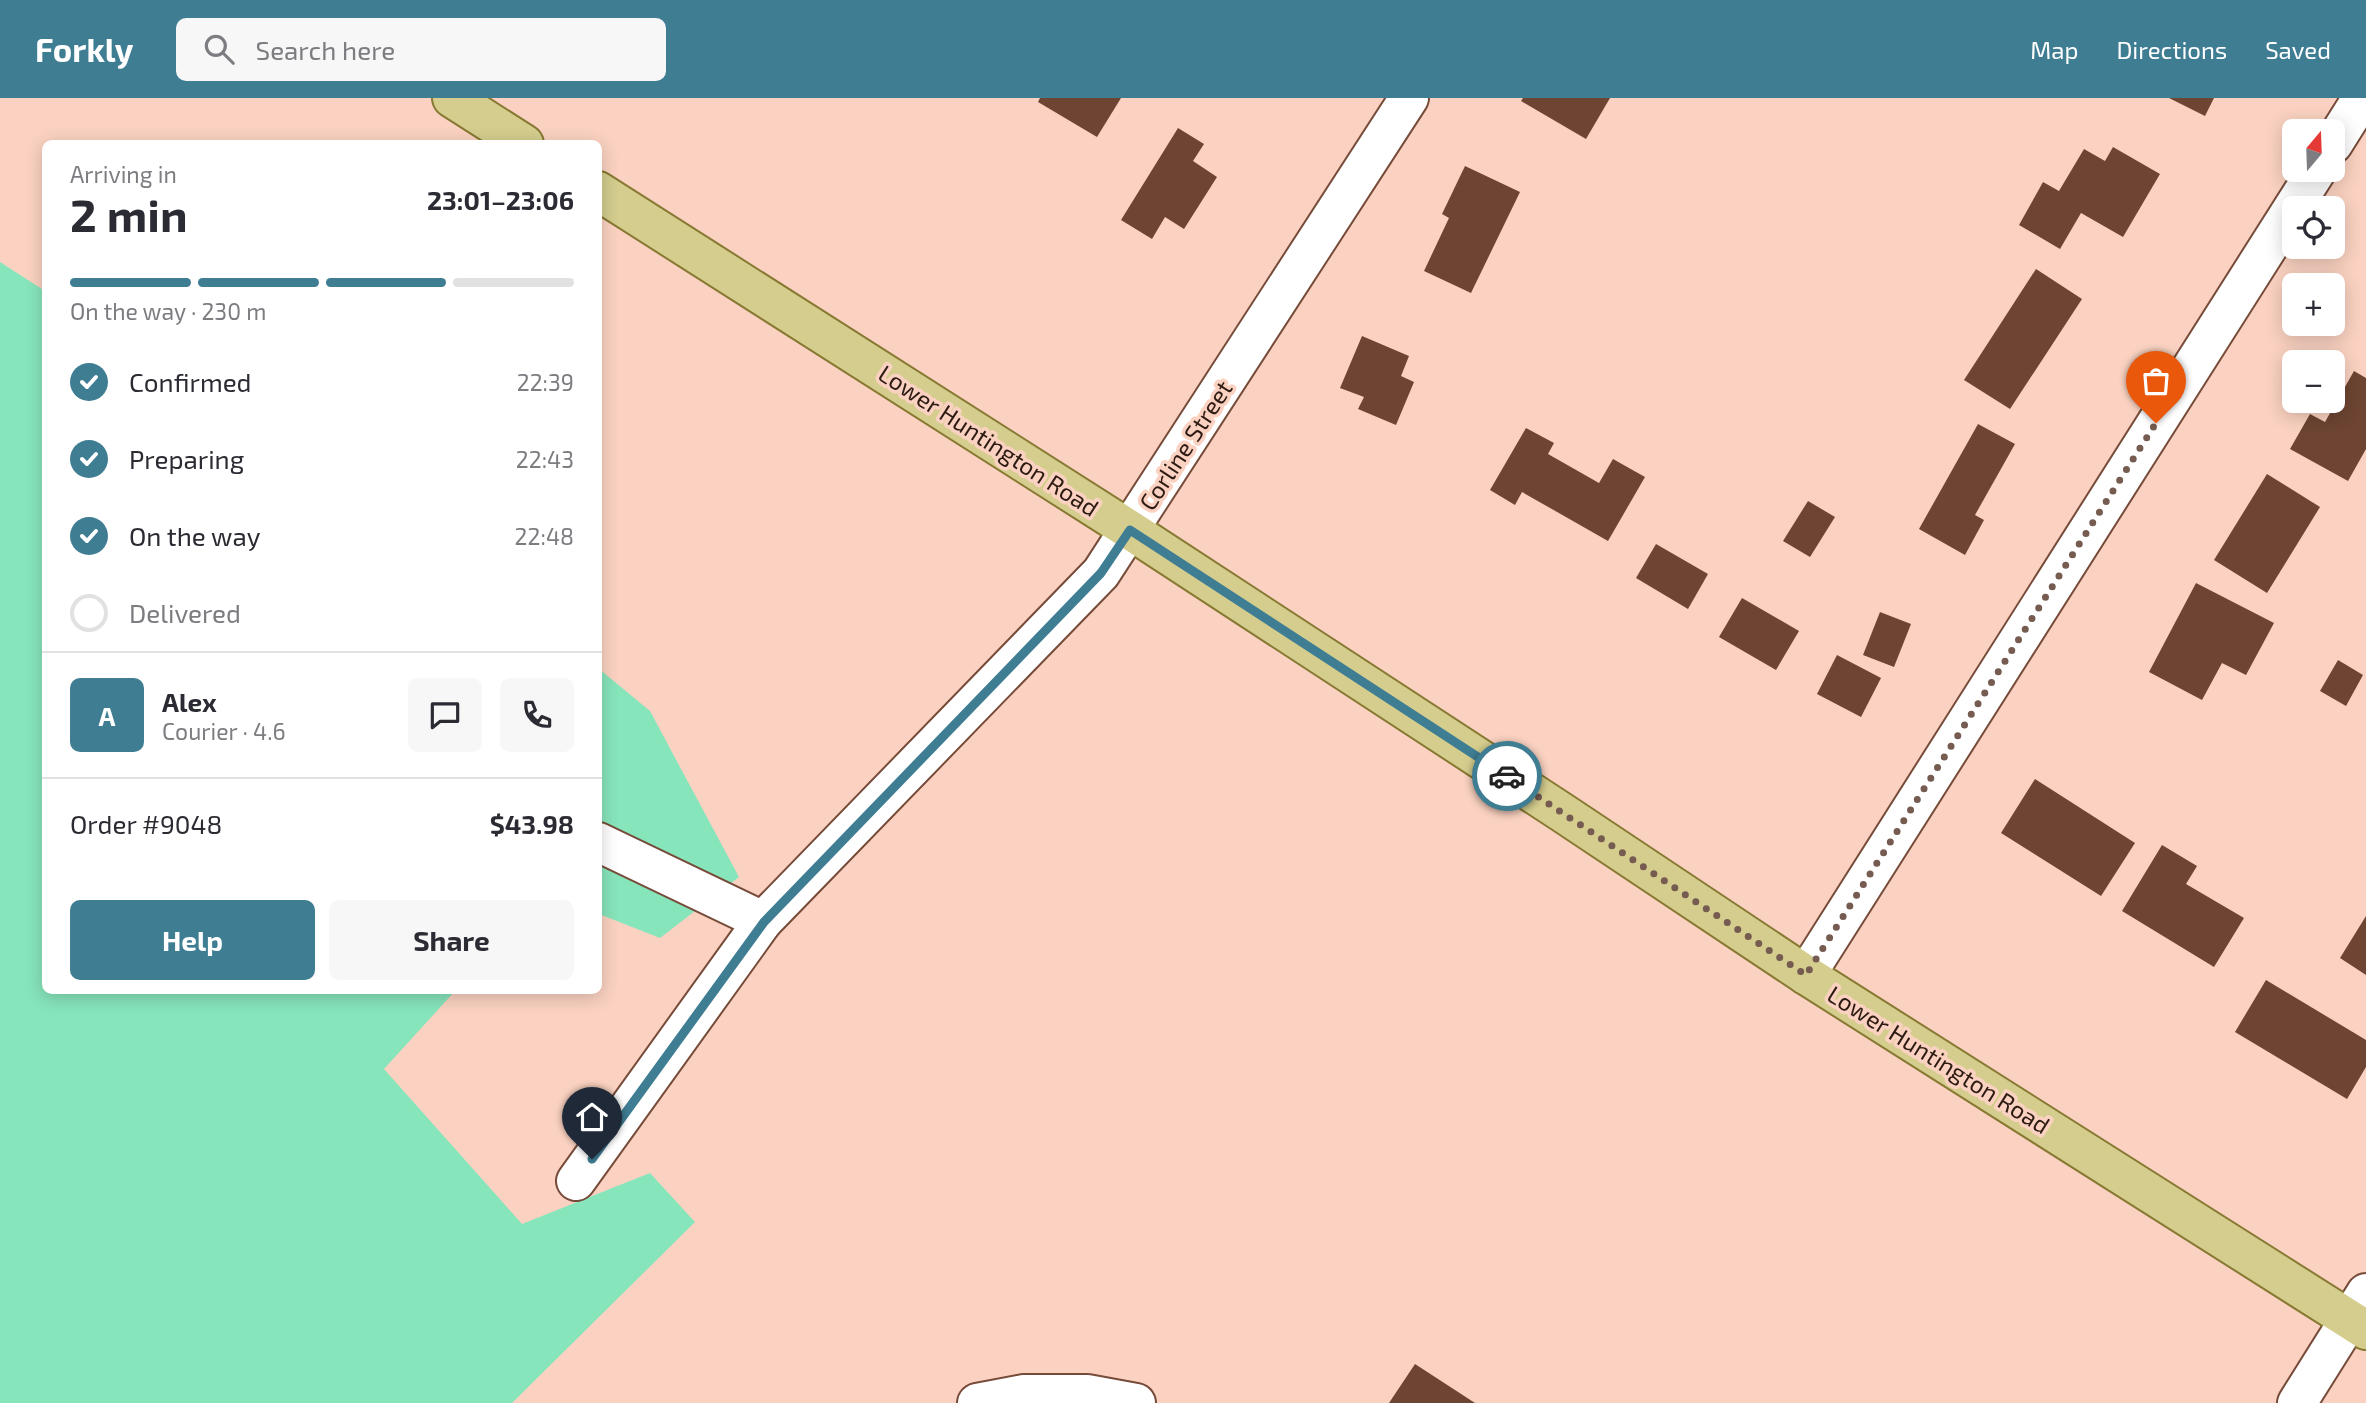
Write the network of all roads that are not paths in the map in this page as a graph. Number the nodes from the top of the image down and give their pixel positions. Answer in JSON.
{"nodes":[{"id":1,"x":453,"y":98,"type":"edge"},
{"id":2,"x":1409,"y":98,"type":"edge"},
{"id":3,"x":2362,"y":98,"type":"edge"},
{"id":4,"x":2345,"y":125,"type":"edge"},
{"id":5,"x":518,"y":140,"type":"edge"},
{"id":6,"x":2308,"y":182,"type":"edge"},
{"id":7,"x":602,"y":194,"type":"edge"},
{"id":8,"x":1130,"y":530,"type":"junction"},
{"id":9,"x":602,"y":844,"type":"edge"},
{"id":10,"x":764,"y":922,"type":"junction"},
{"id":11,"x":1806,"y":975,"type":"junction"},
{"id":12,"x":576,"y":1181,"type":"dead end"},
{"id":13,"x":2360,"y":1314,"type":"edge"},
{"id":14,"x":977,"y":1403,"type":"edge"},
{"id":15,"x":1136,"y":1403,"type":"edge"},
{"id":16,"x":2297,"y":1403,"type":"edge"}],
"edges":[{"from":1,"to":5,"type":"main road"},
{"from":2,"to":8,"type":"street","name":"Corline Street"},
{"from":3,"to":4,"type":"street"},
{"from":6,"to":11,"type":"street"},
{"from":7,"to":8,"type":"main road","name":"Lower Huntington Road"},
{"from":8,"to":10,"type":"street","name":"Corline Street"},
{"from":8,"to":11,"type":"main road","name":"Lower Huntington Road"},
{"from":9,"to":10,"type":"street"},
{"from":10,"to":12,"type":"street","name":"Corline Street"},
{"from":11,"to":13,"type":"main road","name":"Lower Huntington Road"},
{"from":13,"to":16,"type":"street"},
{"from":14,"to":15,"type":"street"}]}
